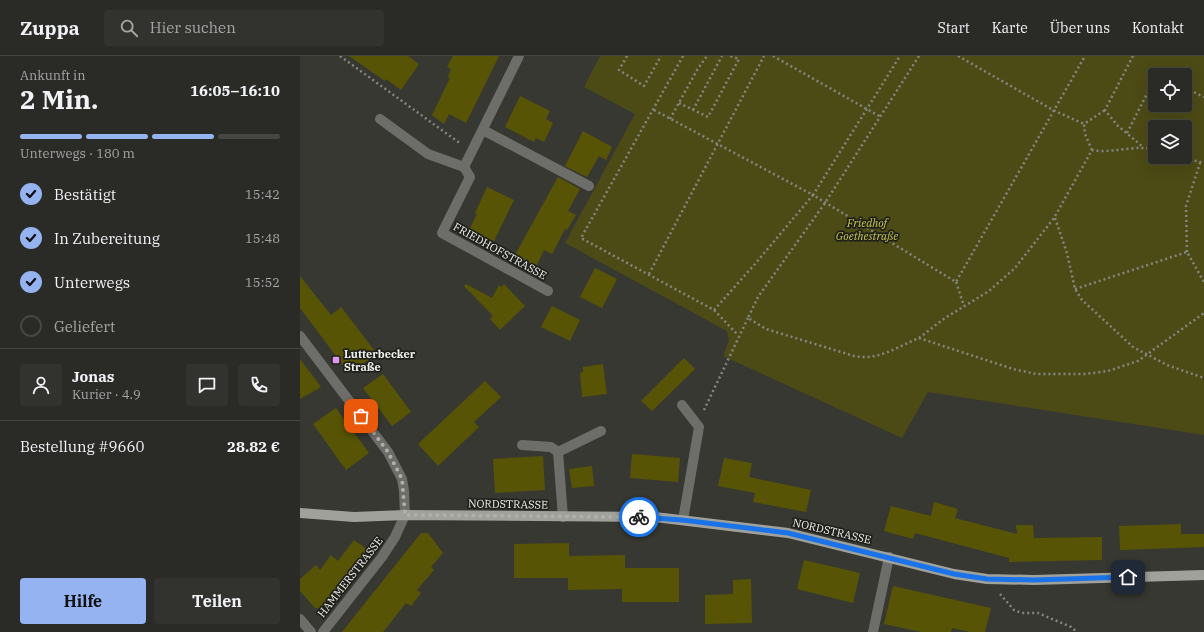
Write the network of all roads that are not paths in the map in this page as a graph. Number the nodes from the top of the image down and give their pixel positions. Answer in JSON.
{"nodes":[{"id":1,"x":519,"y":56,"type":"edge"},
{"id":2,"x":380,"y":119,"type":"dead end"},
{"id":3,"x":483,"y":130,"type":"junction"},
{"id":4,"x":464,"y":167,"type":"junction"},
{"id":5,"x":589,"y":186,"type":"dead end"},
{"id":6,"x":548,"y":291,"type":"dead end"},
{"id":7,"x":300,"y":336,"type":"edge"},
{"id":8,"x":682,"y":405,"type":"dead end"},
{"id":9,"x":601,"y":431,"type":"dead end"},
{"id":10,"x":522,"y":444,"type":"dead end"},
{"id":11,"x":558,"y":452,"type":"junction"},
{"id":12,"x":300,"y":513,"type":"edge"},
{"id":13,"x":405,"y":515,"type":"junction"},
{"id":14,"x":563,"y":517,"type":"junction"},
{"id":15,"x":682,"y":520,"type":"junction"},
{"id":16,"x":889,"y":557,"type":"junction"},
{"id":17,"x":1204,"y":575,"type":"edge"},
{"id":18,"x":300,"y":619,"type":"edge"},
{"id":19,"x":311,"y":632,"type":"edge"},
{"id":20,"x":322,"y":632,"type":"edge"},
{"id":21,"x":873,"y":632,"type":"edge"}],
"edges":[{"from":1,"to":3,"type":"street"},
{"from":2,"to":4,"type":"street"},
{"from":3,"to":4,"type":"street"},
{"from":3,"to":5,"type":"street"},
{"from":4,"to":6,"type":"street","name":"FRIEDHOFSTRASSE"},
{"from":7,"to":13,"type":"street"},
{"from":8,"to":15,"type":"street"},
{"from":9,"to":11,"type":"street"},
{"from":10,"to":11,"type":"street"},
{"from":11,"to":14,"type":"street"},
{"from":12,"to":13,"type":"main road","name":"NORDSTRASSE"},
{"from":13,"to":14,"type":"main road","name":"NORDSTRASSE"},
{"from":13,"to":20,"type":"street","name":"HAMMERSTRASSE"},
{"from":14,"to":15,"type":"main road","name":"NORDSTRASSE"},
{"from":15,"to":16,"type":"main road","name":"NORDSTRASSE"},
{"from":16,"to":17,"type":"main road","name":"NORDSTRASSE"},
{"from":16,"to":21,"type":"street"},
{"from":18,"to":19,"type":"street"}]}
